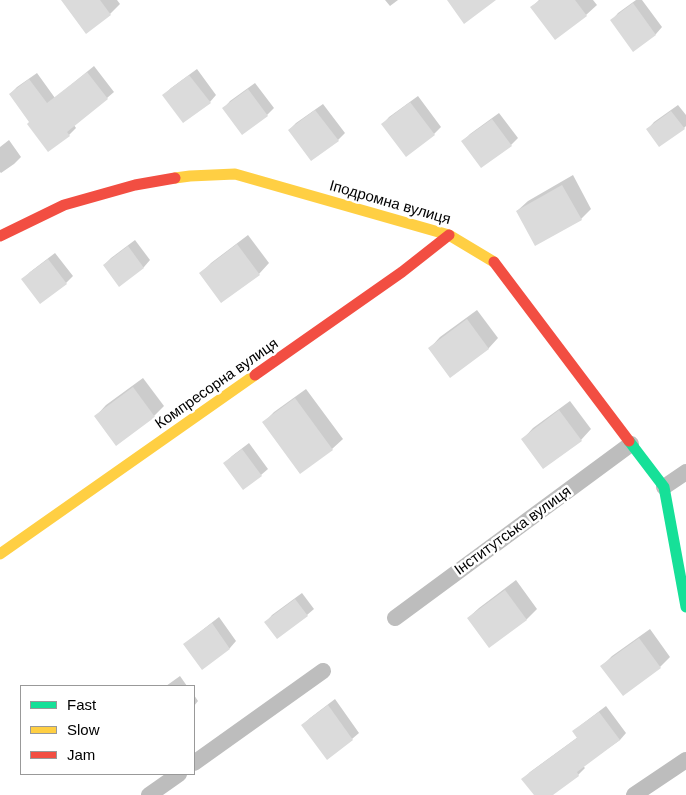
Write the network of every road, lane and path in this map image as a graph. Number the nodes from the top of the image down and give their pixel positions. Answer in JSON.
{"nodes":[{"id":1,"x":448,"y":235,"type":"junction"},
{"id":2,"x":0,"y":236,"type":"edge"},
{"id":3,"x":631,"y":444,"type":"junction"},
{"id":4,"x":686,"y":472,"type":"edge"},
{"id":5,"x":664,"y":488,"type":"junction"},
{"id":6,"x":0,"y":554,"type":"edge"},
{"id":7,"x":686,"y":608,"type":"edge"},
{"id":8,"x":395,"y":618,"type":"dead end"},
{"id":9,"x":323,"y":671,"type":"dead end"},
{"id":10,"x":686,"y":760,"type":"edge"},
{"id":11,"x":195,"y":762,"type":"edge"},
{"id":12,"x":178,"y":775,"type":"edge"},
{"id":13,"x":149,"y":795,"type":"edge"},
{"id":14,"x":634,"y":795,"type":"edge"}],
"edges":[{"from":1,"to":2,"type":"street","name":"Іподромна вулиця"},
{"from":1,"to":3,"type":"street","name":"Іподромна вулиця"},
{"from":1,"to":6,"type":"street","name":"Компресорна вулиця"},
{"from":3,"to":5,"type":"street","name":"Іподромна вулиця"},
{"from":3,"to":8,"type":"street","name":"Інститутська вулиця"},
{"from":4,"to":5,"type":"street"},
{"from":5,"to":7,"type":"street","name":"Іподромна вулиця"},
{"from":9,"to":11,"type":"street"},
{"from":10,"to":14,"type":"street"},
{"from":12,"to":13,"type":"street"}]}
